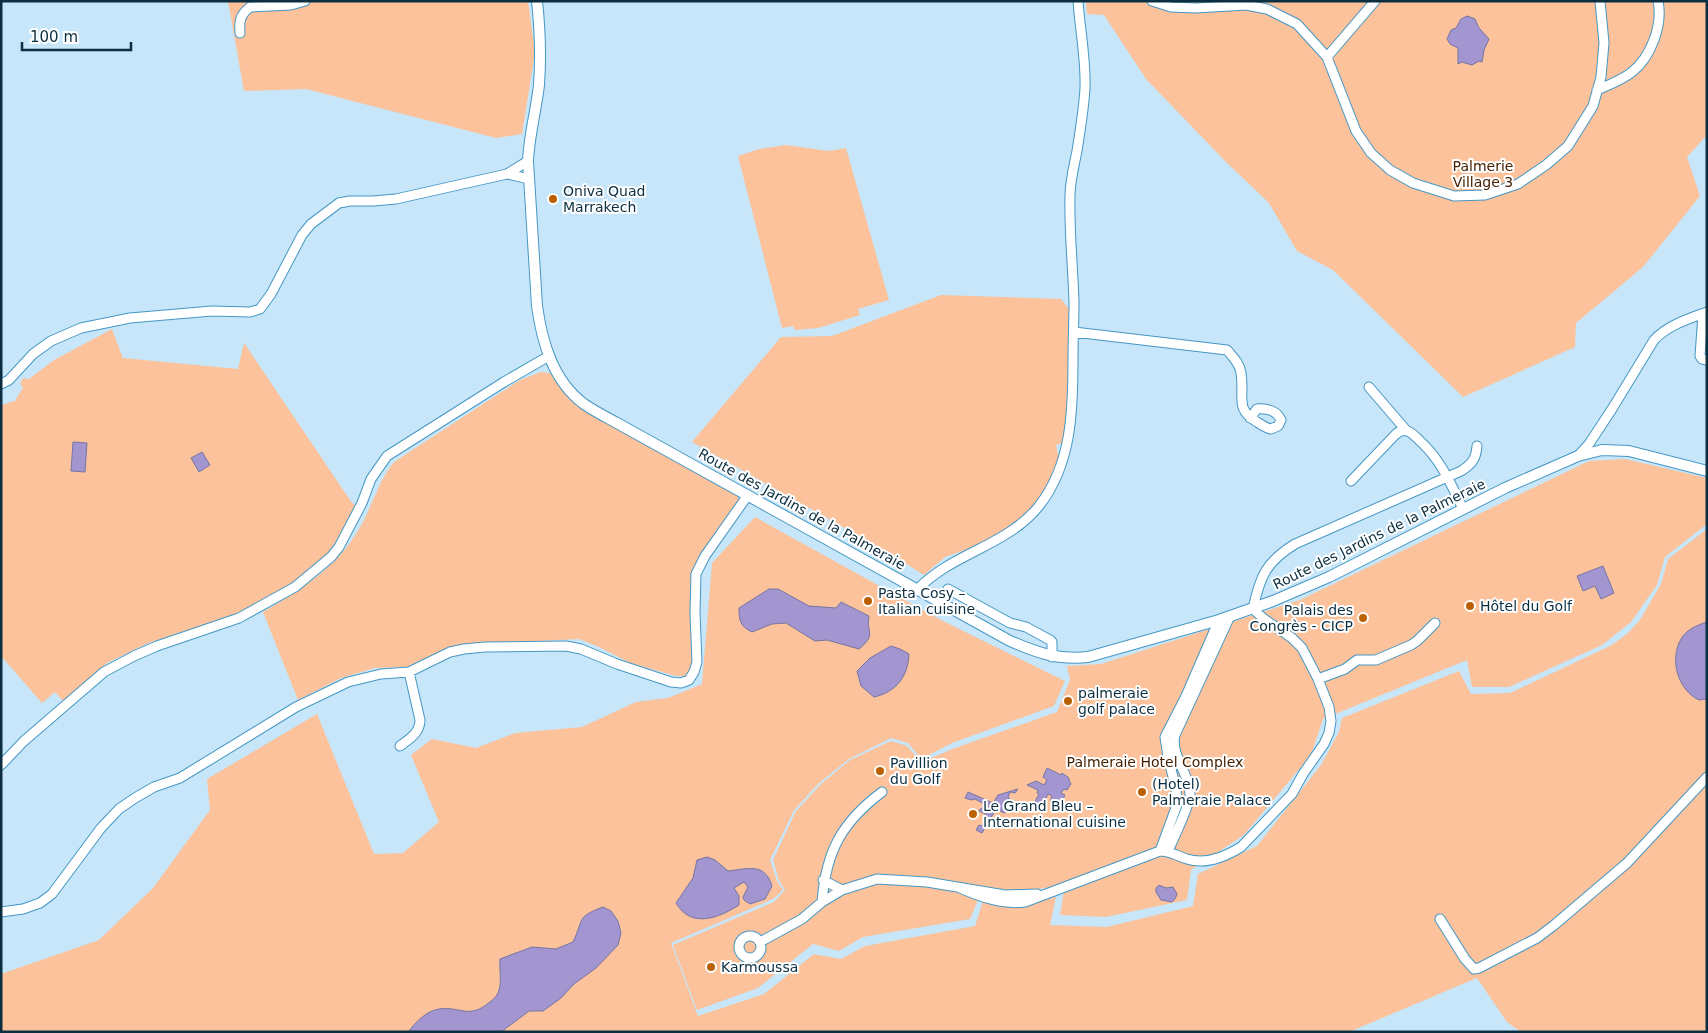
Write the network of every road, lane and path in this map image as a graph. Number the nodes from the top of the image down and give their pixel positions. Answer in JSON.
{"nodes":[{"id":1,"x":305,"y":1,"type":"edge"},
{"id":2,"x":536,"y":1,"type":"edge"},
{"id":3,"x":1078,"y":1,"type":"edge"},
{"id":4,"x":1152,"y":1,"type":"edge"},
{"id":5,"x":1375,"y":1,"type":"edge"},
{"id":6,"x":1600,"y":1,"type":"edge"},
{"id":7,"x":1658,"y":1,"type":"edge"},
{"id":8,"x":240,"y":33,"type":"dead end"},
{"id":9,"x":1326,"y":57,"type":"junction"},
{"id":10,"x":1597,"y":90,"type":"junction"},
{"id":11,"x":528,"y":162,"type":"junction"},
{"id":12,"x":507,"y":174,"type":"junction"},
{"id":13,"x":529,"y":179,"type":"junction"},
{"id":14,"x":1705,"y":313,"type":"edge"},
{"id":15,"x":1074,"y":332,"type":"junction"},
{"id":16,"x":549,"y":356,"type":"junction"},
{"id":17,"x":1707,"y":360,"type":"edge"},
{"id":18,"x":1,"y":384,"type":"edge"},
{"id":19,"x":1369,"y":387,"type":"dead end"},
{"id":20,"x":1250,"y":418,"type":"dead end"},
{"id":21,"x":1405,"y":429,"type":"junction"},
{"id":22,"x":1477,"y":446,"type":"dead end"},
{"id":23,"x":1578,"y":456,"type":"junction"},
{"id":24,"x":1707,"y":471,"type":"edge"},
{"id":25,"x":1448,"y":477,"type":"junction"},
{"id":26,"x":1351,"y":480,"type":"dead end"},
{"id":27,"x":748,"y":495,"type":"junction"},
{"id":28,"x":1462,"y":510,"type":"junction"},
{"id":29,"x":918,"y":589,"type":"junction"},
{"id":30,"x":948,"y":589,"type":"dead end"},
{"id":31,"x":1254,"y":609,"type":"junction"},
{"id":32,"x":1230,"y":616,"type":"junction"},
{"id":33,"x":1220,"y":620,"type":"junction"},
{"id":34,"x":1435,"y":624,"type":"dead end"},
{"id":35,"x":1052,"y":657,"type":"junction"},
{"id":36,"x":409,"y":672,"type":"junction"},
{"id":37,"x":1318,"y":679,"type":"junction"},
{"id":38,"x":1189,"y":697,"type":"junction"},
{"id":39,"x":400,"y":746,"type":"dead end"},
{"id":40,"x":1,"y":765,"type":"edge"},
{"id":41,"x":1707,"y":778,"type":"edge"},
{"id":42,"x":882,"y":792,"type":"dead end"},
{"id":43,"x":1164,"y":851,"type":"junction"},
{"id":44,"x":823,"y":880,"type":"junction"},
{"id":45,"x":842,"y":890,"type":"junction"},
{"id":46,"x":822,"y":902,"type":"junction"},
{"id":47,"x":1,"y":912,"type":"edge"},
{"id":48,"x":1440,"y":919,"type":"dead end"},
{"id":49,"x":760,"y":942,"type":"dead end"}],
"edges":[{"from":1,"to":8,"type":"street"},
{"from":2,"to":11,"type":"street","name":"Route des Jardins de la Palmeraie"},
{"from":3,"to":15,"type":"street"},
{"from":4,"to":9,"type":"street"},
{"from":5,"to":9,"type":"street"},
{"from":6,"to":10,"type":"street"},
{"from":7,"to":10,"type":"street"},
{"from":9,"to":10,"type":"street"},
{"from":11,"to":12,"type":"street"},
{"from":11,"to":13,"type":"street","name":"Route des Jardins de la Palmeraie"},
{"from":12,"to":13,"type":"street"},
{"from":12,"to":18,"type":"street"},
{"from":13,"to":16,"type":"street","name":"Route des Jardins de la Palmeraie"},
{"from":14,"to":17,"type":"street"},
{"from":14,"to":23,"type":"street"},
{"from":15,"to":20,"type":"street"},
{"from":15,"to":29,"type":"street"},
{"from":16,"to":27,"type":"street","name":"Route des Jardins de la Palmeraie"},
{"from":16,"to":40,"type":"street"},
{"from":19,"to":21,"type":"street"},
{"from":21,"to":25,"type":"street"},
{"from":21,"to":26,"type":"street"},
{"from":22,"to":25,"type":"street"},
{"from":23,"to":24,"type":"street","name":"Route des Jardins de la Palmeraie"},
{"from":23,"to":28,"type":"street","name":"Route des Jardins de la Palmeraie"},
{"from":25,"to":28,"type":"street"},
{"from":25,"to":31,"type":"street"},
{"from":27,"to":29,"type":"street","name":"Route des Jardins de la Palmeraie"},
{"from":27,"to":36,"type":"street"},
{"from":28,"to":31,"type":"street","name":"Route des Jardins de la Palmeraie"},
{"from":29,"to":35,"type":"street","name":"Route des Jardins de la Palmeraie"},
{"from":30,"to":35,"type":"street"},
{"from":31,"to":32,"type":"street","name":"Route des Jardins de la Palmeraie"},
{"from":31,"to":37,"type":"street"},
{"from":32,"to":33,"type":"street","name":"Route des Jardins de la Palmeraie"},
{"from":32,"to":38,"type":"street"},
{"from":33,"to":35,"type":"street","name":"Route des Jardins de la Palmeraie"},
{"from":33,"to":38,"type":"street"},
{"from":34,"to":37,"type":"street"},
{"from":36,"to":39,"type":"street"},
{"from":36,"to":47,"type":"street"},
{"from":37,"to":43,"type":"street"},
{"from":38,"to":43,"type":"street"},
{"from":41,"to":48,"type":"street"},
{"from":42,"to":44,"type":"street"},
{"from":43,"to":45,"type":"street"},
{"from":44,"to":45,"type":"street"},
{"from":44,"to":46,"type":"street"},
{"from":45,"to":46,"type":"street"},
{"from":46,"to":49,"type":"street"}]}
